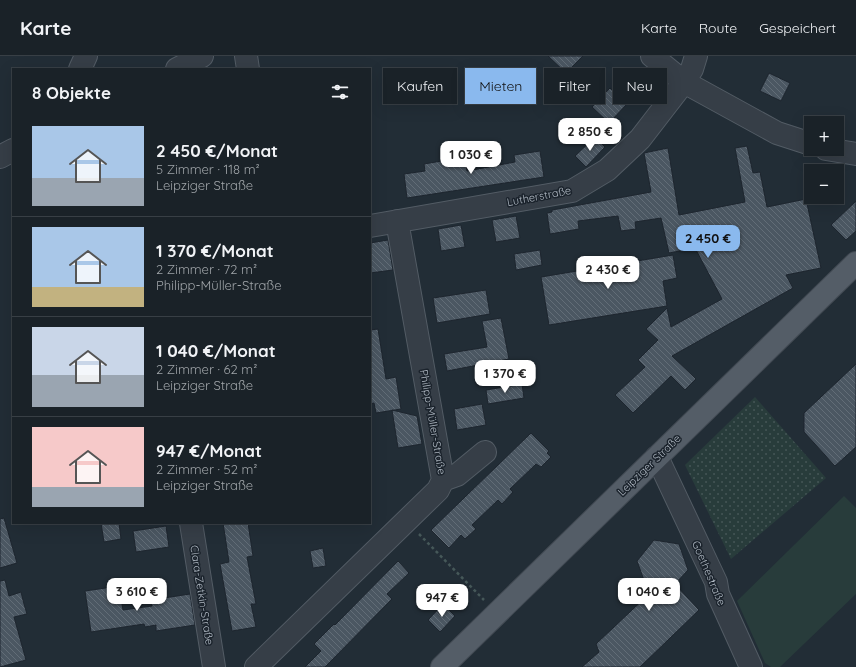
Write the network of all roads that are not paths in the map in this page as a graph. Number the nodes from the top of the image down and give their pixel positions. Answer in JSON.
{"nodes":[{"id":1,"x":86,"y":56,"type":"edge"},
{"id":2,"x":202,"y":56,"type":"edge"},
{"id":3,"x":246,"y":56,"type":"edge"},
{"id":4,"x":652,"y":56,"type":"edge"},
{"id":5,"x":696,"y":56,"type":"edge"},
{"id":6,"x":80,"y":68,"type":"edge"},
{"id":7,"x":179,"y":68,"type":"edge"},
{"id":8,"x":248,"y":68,"type":"edge"},
{"id":9,"x":684,"y":82,"type":"junction"},
{"id":10,"x":804,"y":142,"type":"edge"},
{"id":11,"x":12,"y":151,"type":"edge"},
{"id":12,"x":844,"y":152,"type":"edge"},
{"id":13,"x":856,"y":154,"type":"edge"},
{"id":14,"x":0,"y":157,"type":"edge"},
{"id":15,"x":397,"y":221,"type":"junction"},
{"id":16,"x":371,"y":226,"type":"edge"},
{"id":17,"x":856,"y":263,"type":"edge"},
{"id":18,"x":485,"y":452,"type":"dead end"},
{"id":19,"x":657,"y":457,"type":"junction"},
{"id":20,"x":443,"y":480,"type":"junction"},
{"id":21,"x":191,"y":524,"type":"edge"},
{"id":22,"x":214,"y":667,"type":"edge"},
{"id":23,"x":256,"y":667,"type":"edge"},
{"id":24,"x":442,"y":667,"type":"edge"},
{"id":25,"x":751,"y":667,"type":"edge"}],
"edges":[{"from":1,"to":6,"type":"street"},
{"from":2,"to":7,"type":"street"},
{"from":3,"to":8,"type":"street"},
{"from":4,"to":9,"type":"street"},
{"from":5,"to":9,"type":"street","name":"Lutherstraße"},
{"from":9,"to":10,"type":"street"},
{"from":9,"to":15,"type":"street","name":"Lutherstraße"},
{"from":11,"to":14,"type":"street"},
{"from":12,"to":13,"type":"street"},
{"from":15,"to":16,"type":"street","name":"Lutherstraße"},
{"from":15,"to":20,"type":"street","name":"Philipp-Müller-Straße"},
{"from":17,"to":19,"type":"main road","name":"Leipziger Straße"},
{"from":18,"to":20,"type":"street"},
{"from":19,"to":24,"type":"main road","name":"Leipziger Straße"},
{"from":19,"to":25,"type":"street","name":"Goethestraße"},
{"from":20,"to":23,"type":"street","name":"Philipp-Müller-Straße"},
{"from":21,"to":22,"type":"street","name":"Clara-Zetkin-Straße"}]}
